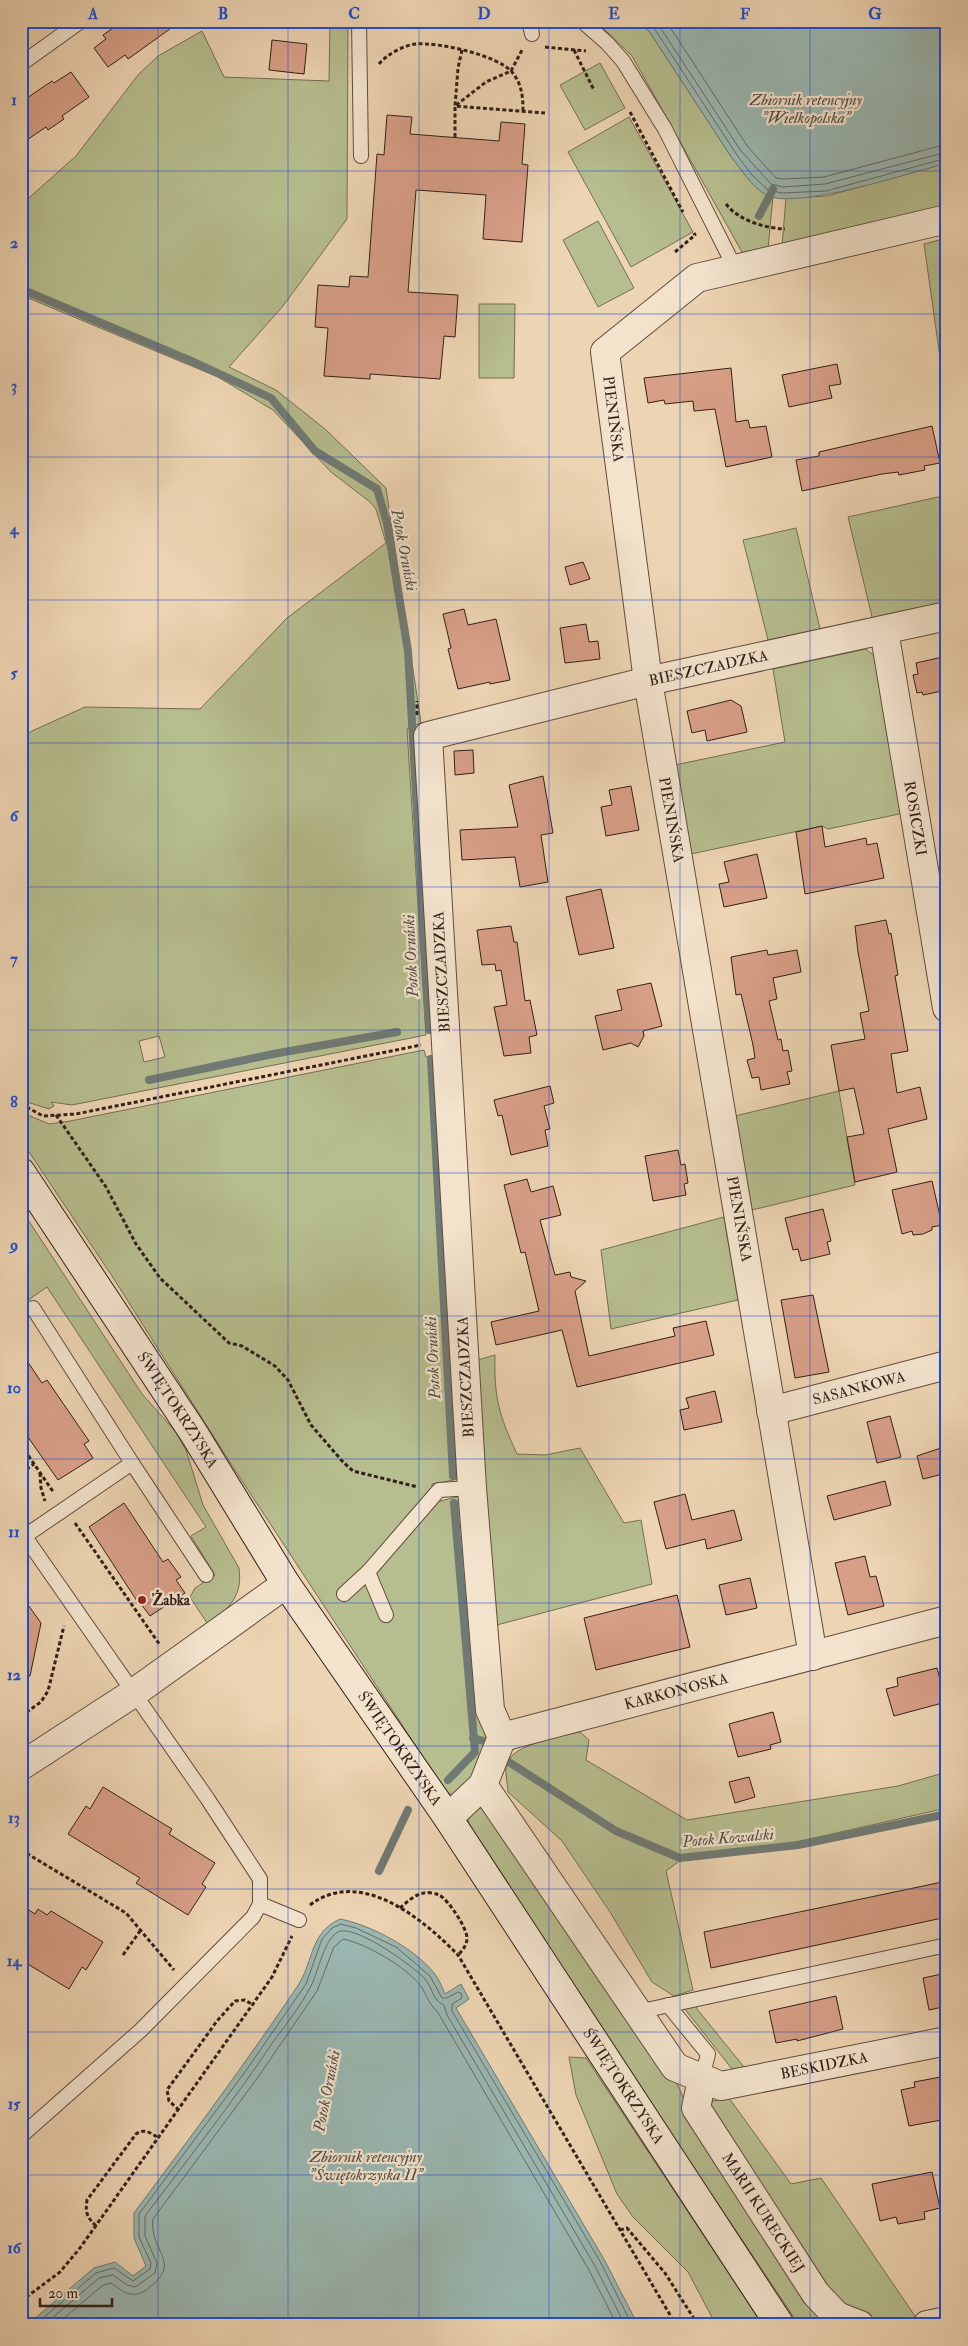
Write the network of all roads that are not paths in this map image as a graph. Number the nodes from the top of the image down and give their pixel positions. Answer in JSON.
{"nodes":[{"id":1,"x":81,"y":21,"type":"edge"},
{"id":2,"x":359,"y":21,"type":"edge"},
{"id":3,"x":582,"y":21,"type":"edge"},
{"id":4,"x":21,"y":64,"type":"edge"},
{"id":5,"x":361,"y":156,"type":"dead end"},
{"id":6,"x":947,"y":218,"type":"edge"},
{"id":7,"x":735,"y":268,"type":"junction"},
{"id":8,"x":947,"y":616,"type":"edge"},
{"id":9,"x":884,"y":630,"type":"junction"},
{"id":10,"x":648,"y":681,"type":"junction"},
{"id":11,"x":947,"y":1008,"type":"edge"},
{"id":12,"x":21,"y":1172,"type":"edge"},
{"id":13,"x":33,"y":1308,"type":"dead end"},
{"id":14,"x":947,"y":1365,"type":"edge"},
{"id":15,"x":771,"y":1411,"type":"junction"},
{"id":16,"x":132,"y":1463,"type":"junction"},
{"id":17,"x":472,"y":1488,"type":"junction"},
{"id":18,"x":23,"y":1534,"type":"edge"},
{"id":19,"x":368,"y":1572,"type":"junction"},
{"id":20,"x":206,"y":1575,"type":"dead end"},
{"id":21,"x":286,"y":1584,"type":"junction"},
{"id":22,"x":344,"y":1594,"type":"dead end"},
{"id":23,"x":386,"y":1615,"type":"dead end"},
{"id":24,"x":947,"y":1620,"type":"edge"},
{"id":25,"x":813,"y":1656,"type":"junction"},
{"id":26,"x":135,"y":1692,"type":"junction"},
{"id":27,"x":502,"y":1737,"type":"junction"},
{"id":28,"x":21,"y":1766,"type":"edge"},
{"id":29,"x":483,"y":1785,"type":"junction"},
{"id":30,"x":448,"y":1818,"type":"junction"},
{"id":31,"x":260,"y":1904,"type":"junction"},
{"id":32,"x":299,"y":1920,"type":"road end"},
{"id":33,"x":947,"y":1945,"type":"edge"},
{"id":34,"x":668,"y":2005,"type":"junction"},
{"id":35,"x":637,"y":2012,"type":"junction"},
{"id":36,"x":947,"y":2041,"type":"edge"},
{"id":37,"x":702,"y":2079,"type":"junction"},
{"id":38,"x":21,"y":2136,"type":"edge"},
{"id":39,"x":947,"y":2321,"type":"edge"},
{"id":40,"x":780,"y":2325,"type":"edge"},
{"id":41,"x":860,"y":2325,"type":"edge"},
{"id":42,"x":927,"y":2325,"type":"edge"}],
"edges":[{"from":1,"to":4,"type":"lane"},
{"from":2,"to":5,"type":"lane"},
{"from":3,"to":7,"type":"lane"},
{"from":6,"to":7,"type":"street","name":"PIENIŃSKA"},
{"from":7,"to":10,"type":"street","name":"PIENIŃSKA"},
{"from":8,"to":9,"type":"street","name":"BIESZCZADZKA"},
{"from":9,"to":10,"type":"street","name":"BIESZCZADZKA"},
{"from":9,"to":11,"type":"street","name":"ROSICZKI"},
{"from":10,"to":15,"type":"street","name":"PIENIŃSKA"},
{"from":10,"to":17,"type":"street","name":"BIESZCZADZKA"},
{"from":12,"to":21,"type":"street","name":"ŚWIĘTOKRZYSKA"},
{"from":13,"to":16,"type":"lane"},
{"from":14,"to":15,"type":"street","name":"SASANKOWA"},
{"from":15,"to":25,"type":"street","name":"PIENIŃSKA"},
{"from":16,"to":18,"type":"lane"},
{"from":16,"to":20,"type":"lane"},
{"from":17,"to":19,"type":"lane"},
{"from":17,"to":27,"type":"street","name":"BIESZCZADZKA"},
{"from":18,"to":26,"type":"lane"},
{"from":19,"to":22,"type":"lane"},
{"from":19,"to":23,"type":"lane"},
{"from":21,"to":26,"type":"street"},
{"from":21,"to":30,"type":"street","name":"ŚWIĘTOKRZYSKA"},
{"from":24,"to":25,"type":"street","name":"KARKONOSKA"},
{"from":25,"to":27,"type":"street","name":"KARKONOSKA"},
{"from":26,"to":28,"type":"street"},
{"from":26,"to":31,"type":"lane"},
{"from":27,"to":29,"type":"street"},
{"from":29,"to":30,"type":"street"},
{"from":29,"to":35,"type":"street"},
{"from":30,"to":40,"type":"street","name":"ŚWIĘTOKRZYSKA"},
{"from":31,"to":32,"type":"lane"},
{"from":31,"to":38,"type":"lane"},
{"from":33,"to":34,"type":"lane"},
{"from":34,"to":35,"type":"lane"},
{"from":34,"to":37,"type":"lane"},
{"from":35,"to":37,"type":"street"},
{"from":36,"to":37,"type":"street","name":"BESKIDZKA"},
{"from":37,"to":41,"type":"street","name":"MARII KURECKIEJ"},
{"from":39,"to":42,"type":"street"}]}
